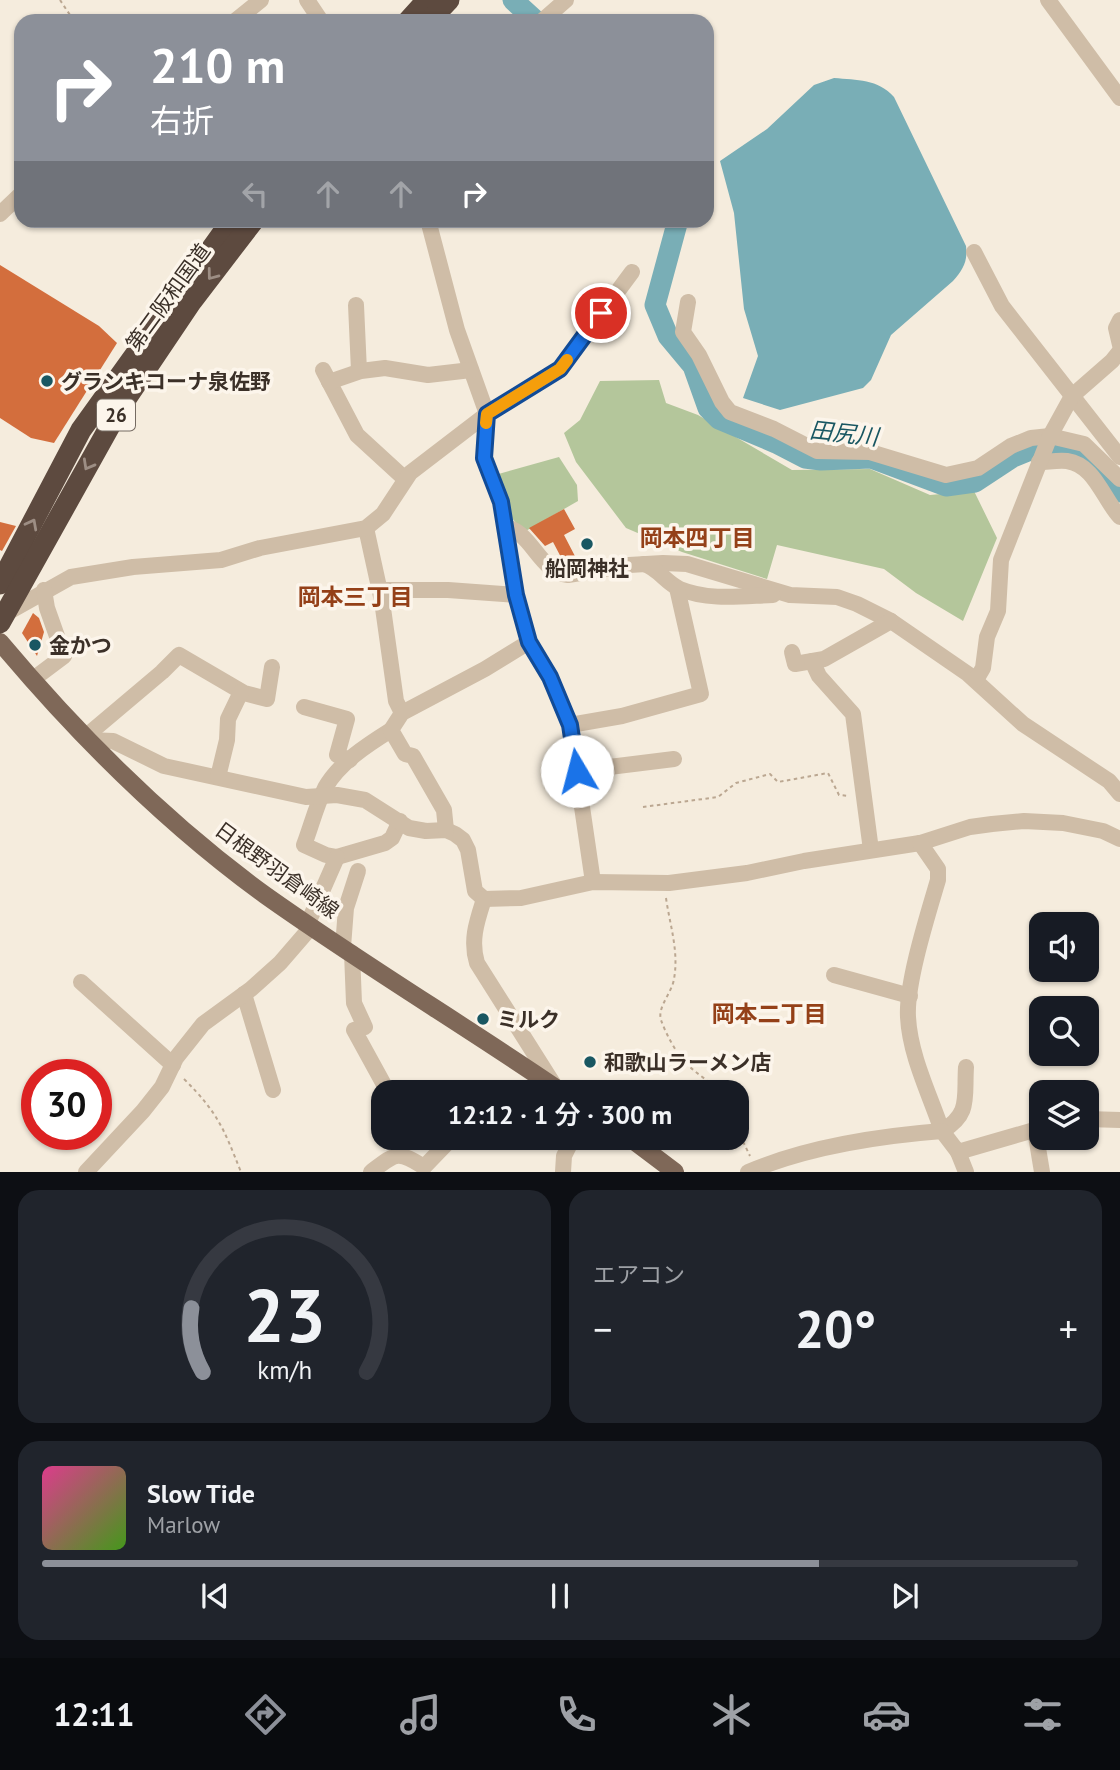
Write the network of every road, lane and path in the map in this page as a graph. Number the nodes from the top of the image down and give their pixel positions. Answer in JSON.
{"nodes":[{"id":1,"x":261,"y":0,"type":"edge"},
{"id":2,"x":427,"y":0,"type":"edge"},
{"id":3,"x":449,"y":0,"type":"edge"},
{"id":4,"x":566,"y":0,"type":"edge"},
{"id":5,"x":1048,"y":0,"type":"edge"},
{"id":6,"x":244,"y":14,"type":"edge"},
{"id":7,"x":414,"y":14,"type":"edge"},
{"id":8,"x":436,"y":14,"type":"edge"},
{"id":9,"x":550,"y":14,"type":"edge"},
{"id":10,"x":1120,"y":98,"type":"edge"},
{"id":11,"x":14,"y":201,"type":"edge"},
{"id":12,"x":0,"y":214,"type":"edge"},
{"id":13,"x":226,"y":228,"type":"edge"},
{"id":14,"x":248,"y":228,"type":"edge"},
{"id":15,"x":430,"y":228,"type":"edge"},
{"id":16,"x":974,"y":252,"type":"dead end"},
{"id":17,"x":632,"y":272,"type":"dead end"},
{"id":18,"x":688,"y":302,"type":"dead end"},
{"id":19,"x":356,"y":305,"type":"dead end"},
{"id":20,"x":1120,"y":320,"type":"edge"},
{"id":21,"x":1120,"y":348,"type":"edge"},
{"id":22,"x":471,"y":370,"type":"junction"},
{"id":23,"x":359,"y":372,"type":"junction"},
{"id":24,"x":1072,"y":396,"type":"junction"},
{"id":25,"x":487,"y":414,"type":"junction"},
{"id":26,"x":1050,"y":436,"type":"junction"},
{"id":27,"x":1120,"y":457,"type":"edge"},
{"id":28,"x":1038,"y":462,"type":"junction"},
{"id":29,"x":1120,"y":479,"type":"edge"},
{"id":30,"x":404,"y":480,"type":"junction"},
{"id":31,"x":1120,"y":517,"type":"edge"},
{"id":32,"x":506,"y":526,"type":"junction"},
{"id":33,"x":366,"y":528,"type":"junction"},
{"id":34,"x":644,"y":564,"type":"junction"},
{"id":35,"x":0,"y":584,"type":"edge"},
{"id":36,"x":677,"y":588,"type":"junction"},
{"id":37,"x":44,"y":590,"type":"junction"},
{"id":38,"x":380,"y":590,"type":"junction"},
{"id":39,"x":516,"y":595,"type":"junction"},
{"id":40,"x":790,"y":595,"type":"junction"},
{"id":41,"x":2,"y":619,"type":"edge"},
{"id":42,"x":891,"y":621,"type":"junction"},
{"id":43,"x":0,"y":642,"type":"edge"},
{"id":44,"x":529,"y":642,"type":"junction"},
{"id":45,"x":792,"y":652,"type":"dead end"},
{"id":46,"x":813,"y":661,"type":"junction"},
{"id":47,"x":272,"y":667,"type":"dead end"},
{"id":48,"x":32,"y":680,"type":"junction"},
{"id":49,"x":976,"y":680,"type":"junction"},
{"id":50,"x":241,"y":692,"type":"junction"},
{"id":51,"x":304,"y":707,"type":"dead end"},
{"id":52,"x":401,"y":713,"type":"junction"},
{"id":53,"x":570,"y":725,"type":"junction"},
{"id":54,"x":391,"y":730,"type":"junction"},
{"id":55,"x":86,"y":739,"type":"junction"},
{"id":56,"x":674,"y":759,"type":"dead end"},
{"id":57,"x":350,"y":760,"type":"junction"},
{"id":58,"x":577,"y":771,"type":"junction"},
{"id":59,"x":218,"y":778,"type":"junction"},
{"id":60,"x":863,"y":793,"type":"junction"},
{"id":61,"x":1120,"y":794,"type":"edge"},
{"id":62,"x":322,"y":796,"type":"junction"},
{"id":63,"x":643,"y":807,"type":"dead end"},
{"id":64,"x":400,"y":821,"type":"junction"},
{"id":65,"x":446,"y":830,"type":"junction"},
{"id":66,"x":1120,"y":839,"type":"edge"},
{"id":67,"x":920,"y":843,"type":"junction"},
{"id":68,"x":871,"y":850,"type":"junction"},
{"id":69,"x":337,"y":857,"type":"junction"},
{"id":70,"x":358,"y":871,"type":"dead end"},
{"id":71,"x":593,"y":882,"type":"junction"},
{"id":72,"x":663,"y":883,"type":"junction"},
{"id":73,"x":484,"y":899,"type":"junction"},
{"id":74,"x":310,"y":925,"type":"junction"},
{"id":75,"x":348,"y":950,"type":"junction"},
{"id":76,"x":834,"y":975,"type":"dead end"},
{"id":77,"x":81,"y":982,"type":"dead end"},
{"id":78,"x":244,"y":994,"type":"junction"},
{"id":79,"x":910,"y":996,"type":"junction"},
{"id":80,"x":173,"y":1066,"type":"junction"},
{"id":81,"x":966,"y":1067,"type":"dead end"},
{"id":82,"x":381,"y":1080,"type":"edge"},
{"id":83,"x":544,"y":1080,"type":"edge"},
{"id":84,"x":551,"y":1080,"type":"edge"},
{"id":85,"x":710,"y":1080,"type":"edge"},
{"id":86,"x":273,"y":1090,"type":"dead end"},
{"id":87,"x":1099,"y":1119,"type":"edge"},
{"id":88,"x":1120,"y":1120,"type":"edge"},
{"id":89,"x":942,"y":1131,"type":"junction"},
{"id":90,"x":1029,"y":1132,"type":"edge"},
{"id":91,"x":436,"y":1150,"type":"edge"},
{"id":92,"x":567,"y":1150,"type":"edge"},
{"id":93,"x":646,"y":1150,"type":"edge"},
{"id":94,"x":746,"y":1150,"type":"edge"},
{"id":95,"x":1040,"y":1150,"type":"edge"},
{"id":96,"x":958,"y":1152,"type":"junction"},
{"id":97,"x":754,"y":1170,"type":"edge"},
{"id":98,"x":86,"y":1171,"type":"edge"},
{"id":99,"x":241,"y":1171,"type":"edge"},
{"id":100,"x":371,"y":1171,"type":"edge"},
{"id":101,"x":563,"y":1171,"type":"edge"},
{"id":102,"x":675,"y":1171,"type":"edge"},
{"id":103,"x":966,"y":1171,"type":"edge"},
{"id":104,"x":1042,"y":1171,"type":"edge"}],
"edges":[{"from":1,"to":6,"type":"street"},
{"from":2,"to":7,"type":"highway"},
{"from":3,"to":8,"type":"highway"},
{"from":4,"to":9,"type":"street"},
{"from":5,"to":10,"type":"street"},
{"from":11,"to":12,"type":"street"},
{"from":35,"to":13,"type":"highway","name":"第二阪和国道","number":"26","one_way":true},
{"from":14,"to":41,"type":"highway","name":"第二阪和国道","number":"26","one_way":true},
{"from":15,"to":22,"type":"street"},
{"from":16,"to":24,"type":"street"},
{"from":17,"to":25,"type":"street"},
{"from":18,"to":26,"type":"street"},
{"from":19,"to":23,"type":"street"},
{"from":20,"to":21,"type":"street"},
{"from":21,"to":24,"type":"street"},
{"from":22,"to":23,"type":"street"},
{"from":22,"to":25,"type":"street"},
{"from":23,"to":30,"type":"street"},
{"from":24,"to":26,"type":"street"},
{"from":24,"to":27,"type":"street"},
{"from":25,"to":30,"type":"street"},
{"from":25,"to":32,"type":"street"},
{"from":26,"to":28,"type":"street"},
{"from":26,"to":29,"type":"street"},
{"from":28,"to":31,"type":"street"},
{"from":28,"to":49,"type":"street"},
{"from":30,"to":33,"type":"street"},
{"from":32,"to":34,"type":"street"},
{"from":32,"to":39,"type":"street"},
{"from":33,"to":37,"type":"street"},
{"from":33,"to":38,"type":"street"},
{"from":34,"to":36,"type":"street"},
{"from":34,"to":40,"type":"street"},
{"from":36,"to":40,"type":"street"},
{"from":36,"to":53,"type":"street"},
{"from":37,"to":41,"type":"street"},
{"from":37,"to":48,"type":"street"},
{"from":38,"to":39,"type":"street"},
{"from":38,"to":52,"type":"street"},
{"from":39,"to":44,"type":"street"},
{"from":40,"to":42,"type":"street"},
{"from":42,"to":46,"type":"street"},
{"from":42,"to":49,"type":"street"},
{"from":43,"to":48,"type":"main road","name":"日根野羽倉崎線"},
{"from":44,"to":52,"type":"street"},
{"from":44,"to":53,"type":"street"},
{"from":45,"to":46,"type":"street"},
{"from":46,"to":60,"type":"street"},
{"from":47,"to":50,"type":"street"},
{"from":48,"to":55,"type":"main road","name":"日根野羽倉崎線"},
{"from":49,"to":61,"type":"street"},
{"from":50,"to":55,"type":"street"},
{"from":50,"to":59,"type":"street"},
{"from":51,"to":57,"type":"street"},
{"from":52,"to":54,"type":"street"},
{"from":53,"to":58,"type":"street"},
{"from":54,"to":57,"type":"street"},
{"from":54,"to":65,"type":"street"},
{"from":55,"to":59,"type":"street"},
{"from":55,"to":74,"type":"main road","name":"日根野羽倉崎線"},
{"from":56,"to":58,"type":"street"},
{"from":57,"to":62,"type":"street"},
{"from":58,"to":71,"type":"street"},
{"from":59,"to":62,"type":"street"},
{"from":60,"to":63,"type":"path"},
{"from":60,"to":68,"type":"street"},
{"from":62,"to":64,"type":"street"},
{"from":62,"to":69,"type":"street"},
{"from":64,"to":65,"type":"street"},
{"from":64,"to":69,"type":"street"},
{"from":65,"to":73,"type":"street"},
{"from":66,"to":67,"type":"street"},
{"from":67,"to":68,"type":"street"},
{"from":67,"to":79,"type":"street"},
{"from":68,"to":72,"type":"street"},
{"from":69,"to":74,"type":"street"},
{"from":70,"to":75,"type":"street"},
{"from":71,"to":72,"type":"street"},
{"from":71,"to":73,"type":"street"},
{"from":72,"to":85,"type":"path"},
{"from":73,"to":84,"type":"street"},
{"from":74,"to":75,"type":"main road","name":"日根野羽倉崎線"},
{"from":74,"to":78,"type":"street"},
{"from":75,"to":82,"type":"street"},
{"from":75,"to":83,"type":"main road","name":"日根野羽倉崎線"},
{"from":76,"to":79,"type":"street"},
{"from":77,"to":80,"type":"street"},
{"from":78,"to":80,"type":"street"},
{"from":78,"to":86,"type":"street"},
{"from":79,"to":89,"type":"street"},
{"from":80,"to":98,"type":"street"},
{"from":80,"to":99,"type":"path"},
{"from":81,"to":89,"type":"street"},
{"from":87,"to":88,"type":"street"},
{"from":89,"to":96,"type":"street"},
{"from":89,"to":97,"type":"street"},
{"from":90,"to":96,"type":"street"},
{"from":91,"to":100,"type":"street"},
{"from":92,"to":101,"type":"street"},
{"from":93,"to":102,"type":"main road"},
{"from":94,"to":97,"type":"path"},
{"from":95,"to":104,"type":"street"},
{"from":96,"to":103,"type":"street"}]}
